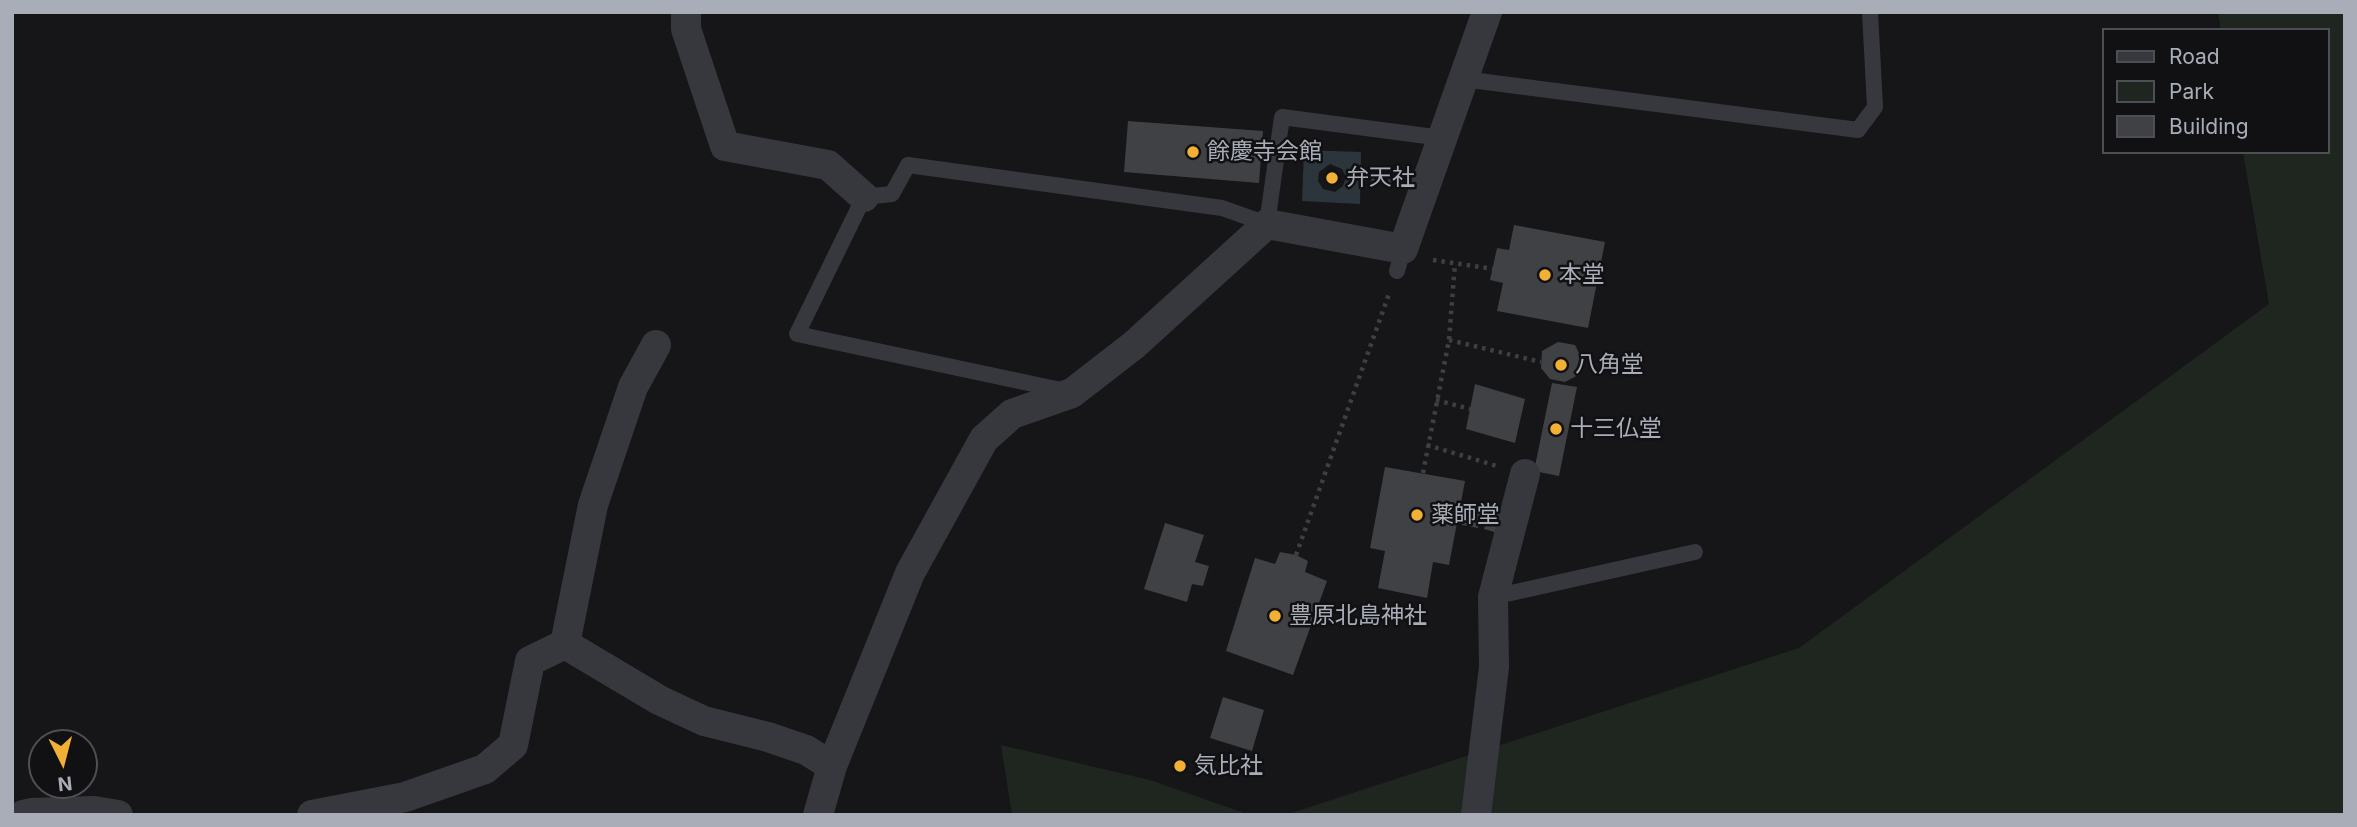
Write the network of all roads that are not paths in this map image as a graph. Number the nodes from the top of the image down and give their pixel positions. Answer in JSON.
{"nodes":[{"id":1,"x":687,"y":12,"type":"edge"},
{"id":2,"x":1487,"y":12,"type":"edge"},
{"id":3,"x":1871,"y":12,"type":"edge"},
{"id":4,"x":1463,"y":79,"type":"junction"},
{"id":5,"x":1442,"y":138,"type":"junction"},
{"id":6,"x":864,"y":197,"type":"junction"},
{"id":7,"x":1266,"y":224,"type":"junction"},
{"id":8,"x":656,"y":345,"type":"dead end"},
{"id":9,"x":1072,"y":393,"type":"junction"},
{"id":10,"x":1525,"y":474,"type":"road end"},
{"id":11,"x":1695,"y":552,"type":"dead end"},
{"id":12,"x":1493,"y":597,"type":"junction"},
{"id":13,"x":565,"y":645,"type":"junction"},
{"id":14,"x":832,"y":766,"type":"junction"},
{"id":15,"x":23,"y":815,"type":"edge"},
{"id":16,"x":118,"y":815,"type":"edge"},
{"id":17,"x":312,"y":815,"type":"edge"},
{"id":18,"x":818,"y":815,"type":"edge"},
{"id":19,"x":1476,"y":815,"type":"edge"}],
"edges":[{"from":1,"to":6,"type":"street"},
{"from":2,"to":4,"type":"street"},
{"from":3,"to":4,"type":"lane"},
{"from":4,"to":5,"type":"street"},
{"from":5,"to":7,"type":"street"},
{"from":5,"to":7,"type":"lane"},
{"from":6,"to":7,"type":"lane"},
{"from":6,"to":9,"type":"lane"},
{"from":7,"to":9,"type":"street"},
{"from":8,"to":13,"type":"street"},
{"from":9,"to":14,"type":"street"},
{"from":10,"to":12,"type":"street"},
{"from":11,"to":12,"type":"lane"},
{"from":12,"to":19,"type":"street"},
{"from":13,"to":14,"type":"street"},
{"from":13,"to":17,"type":"street"},
{"from":14,"to":18,"type":"street"},
{"from":15,"to":16,"type":"street"}]}
